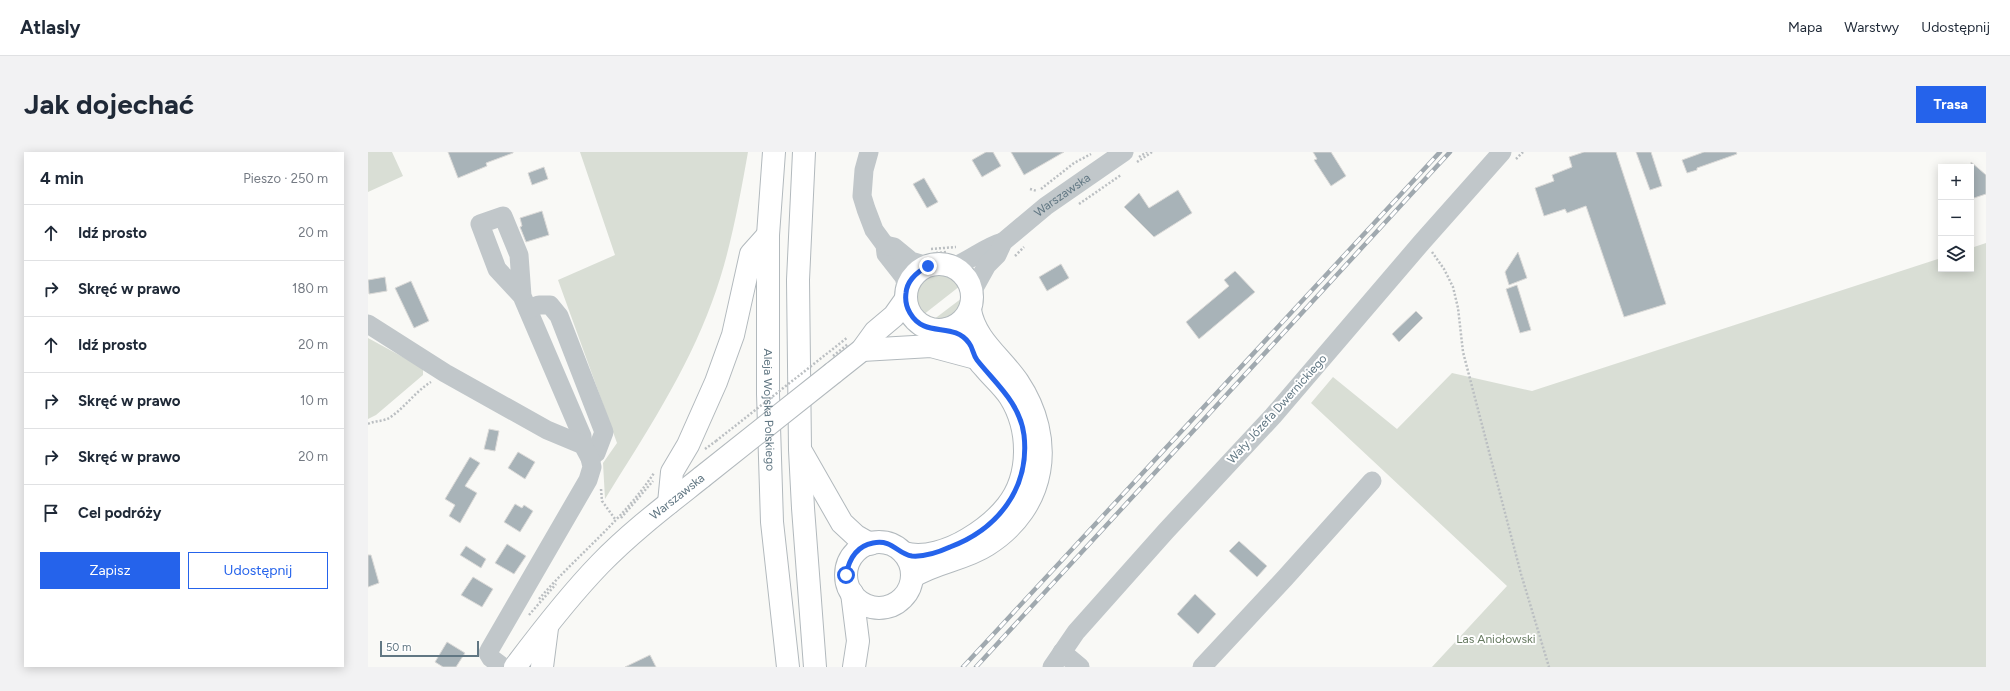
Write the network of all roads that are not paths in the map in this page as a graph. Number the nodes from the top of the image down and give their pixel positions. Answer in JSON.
{"nodes":[{"id":1,"x":774,"y":152,"type":"edge"},
{"id":2,"x":804,"y":152,"type":"edge"},
{"id":3,"x":869,"y":152,"type":"edge"},
{"id":4,"x":1124,"y":152,"type":"edge"},
{"id":5,"x":1502,"y":152,"type":"edge"},
{"id":6,"x":768,"y":235,"type":"junction"},
{"id":7,"x":1003,"y":242,"type":"junction"},
{"id":8,"x":885,"y":245,"type":"junction"},
{"id":9,"x":956,"y":257,"type":"junction"},
{"id":10,"x":928,"y":258,"type":"junction"},
{"id":11,"x":906,"y":293,"type":"junction"},
{"id":12,"x":971,"y":301,"type":"junction"},
{"id":13,"x":368,"y":324,"type":"edge"},
{"id":14,"x":921,"y":325,"type":"junction"},
{"id":15,"x":947,"y":329,"type":"junction"},
{"id":16,"x":860,"y":342,"type":"junction"},
{"id":17,"x":976,"y":358,"type":"junction"},
{"id":18,"x":800,"y":450,"type":"junction"},
{"id":19,"x":587,"y":451,"type":"junction"},
{"id":20,"x":1372,"y":481,"type":"dead end"},
{"id":21,"x":669,"y":503,"type":"junction"},
{"id":22,"x":870,"y":544,"type":"junction"},
{"id":23,"x":904,"y":553,"type":"junction"},
{"id":24,"x":912,"y":577,"type":"junction"},
{"id":25,"x":852,"y":593,"type":"junction"},
{"id":26,"x":882,"y":608,"type":"junction"},
{"id":27,"x":547,"y":625,"type":"junction"},
{"id":28,"x":858,"y":641,"type":"junction"},
{"id":29,"x":1057,"y":660,"type":"edge"},
{"id":30,"x":503,"y":667,"type":"edge"},
{"id":31,"x":515,"y":667,"type":"edge"},
{"id":32,"x":542,"y":667,"type":"edge"},
{"id":33,"x":788,"y":667,"type":"edge"},
{"id":34,"x":815,"y":667,"type":"edge"},
{"id":35,"x":854,"y":667,"type":"edge"},
{"id":36,"x":1080,"y":667,"type":"edge"},
{"id":37,"x":1202,"y":667,"type":"edge"}],
"edges":[{"from":1,"to":6,"type":"main road","name":"Aleja Wojska Polskiego"},
{"from":2,"to":18,"type":"main road"},
{"from":3,"to":8,"type":"street"},
{"from":4,"to":7,"type":"street","name":"Warszawska"},
{"from":5,"to":29,"type":"street","name":"Wały Józefa Dwernickiego"},
{"from":6,"to":21,"type":"main road"},
{"from":6,"to":33,"type":"main road","name":"Aleja Wojska Polskiego"},
{"from":7,"to":9,"type":"street","name":"Warszawska"},
{"from":7,"to":12,"type":"street","name":"Warszawska"},
{"from":8,"to":10,"type":"street"},
{"from":8,"to":11,"type":"street"},
{"from":9,"to":10,"type":"main road"},
{"from":9,"to":12,"type":"main road"},
{"from":10,"to":11,"type":"main road"},
{"from":11,"to":14,"type":"main road"},
{"from":11,"to":16,"type":"main road","name":"Warszawska"},
{"from":12,"to":15,"type":"main road"},
{"from":12,"to":24,"type":"main road"},
{"from":13,"to":19,"type":"street"},
{"from":14,"to":15,"type":"main road"},
{"from":14,"to":16,"type":"main road","name":"Warszawska"},
{"from":15,"to":17,"type":"main road"},
{"from":16,"to":17,"type":"main road"},
{"from":16,"to":21,"type":"main road","name":"Warszawska","bridge":true},
{"from":17,"to":23,"type":"main road"},
{"from":18,"to":22,"type":"main road"},
{"from":18,"to":34,"type":"main road"},
{"from":19,"to":19,"type":"street"},
{"from":19,"to":30,"type":"street"},
{"from":20,"to":37,"type":"street"},
{"from":21,"to":27,"type":"main road","name":"Warszawska"},
{"from":22,"to":23,"type":"main road"},
{"from":22,"to":25,"type":"main road"},
{"from":23,"to":24,"type":"main road"},
{"from":24,"to":26,"type":"main road"},
{"from":25,"to":26,"type":"main road"},
{"from":25,"to":28,"type":"main road"},
{"from":26,"to":28,"type":"main road"},
{"from":27,"to":31,"type":"main road","name":"Warszawska"},
{"from":27,"to":32,"type":"main road"},
{"from":28,"to":35,"type":"main road"},
{"from":29,"to":36,"type":"street"}]}
